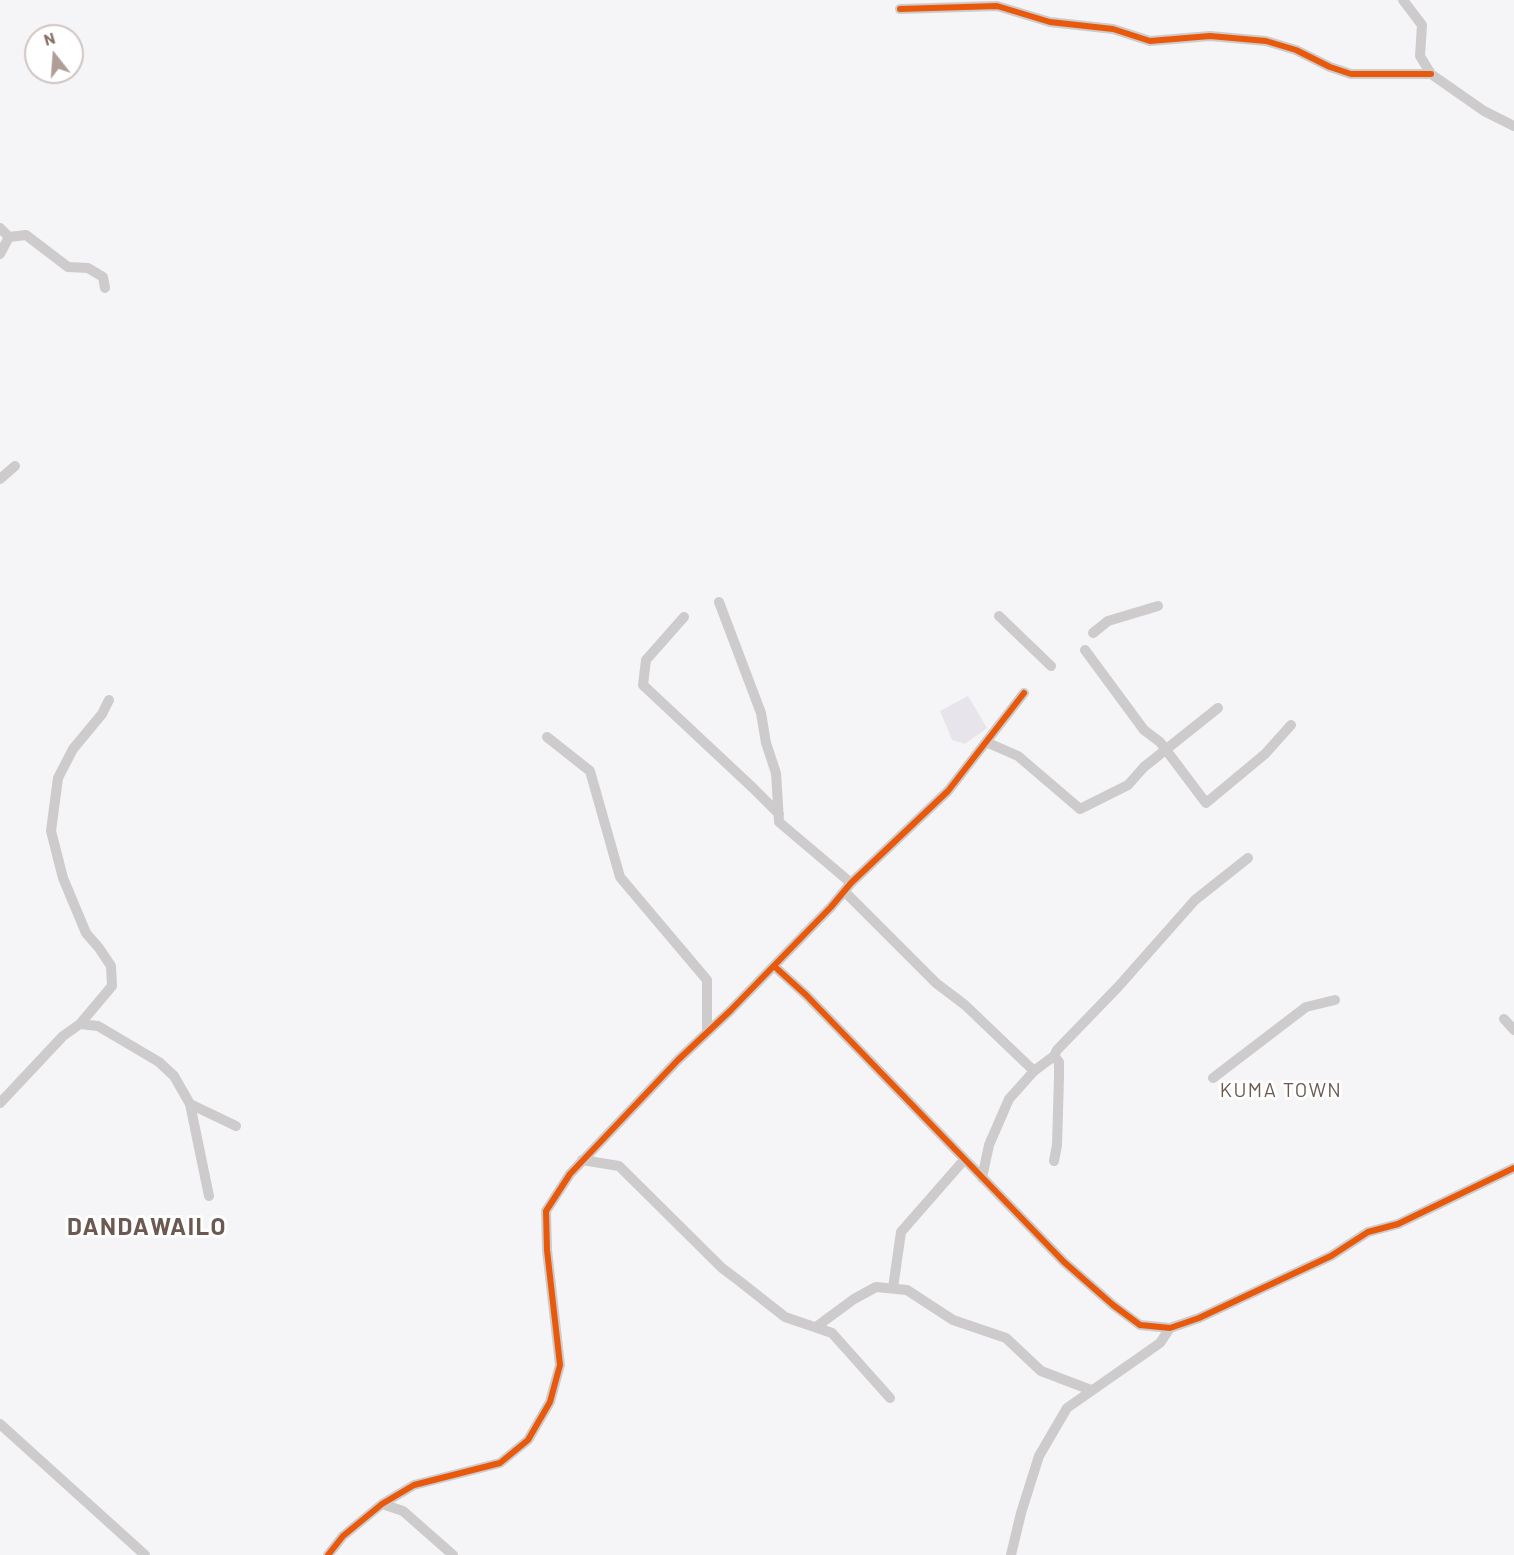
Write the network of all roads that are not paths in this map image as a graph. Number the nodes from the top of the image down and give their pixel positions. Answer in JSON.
{"nodes":[{"id":1,"x":1402,"y":0,"type":"edge"},
{"id":2,"x":900,"y":9,"type":"dead end"},
{"id":3,"x":1431,"y":74,"type":"junction"},
{"id":4,"x":1514,"y":126,"type":"edge"},
{"id":5,"x":0,"y":228,"type":"edge"},
{"id":6,"x":9,"y":237,"type":"junction"},
{"id":7,"x":0,"y":254,"type":"edge"},
{"id":8,"x":105,"y":288,"type":"dead end"},
{"id":9,"x":15,"y":466,"type":"dead end"},
{"id":10,"x":0,"y":479,"type":"edge"},
{"id":11,"x":719,"y":602,"type":"dead end"},
{"id":12,"x":1158,"y":606,"type":"dead end"},
{"id":13,"x":999,"y":616,"type":"dead end"},
{"id":14,"x":684,"y":617,"type":"dead end"},
{"id":15,"x":1093,"y":633,"type":"dead end"},
{"id":16,"x":1085,"y":650,"type":"dead end"},
{"id":17,"x":1051,"y":666,"type":"dead end"},
{"id":18,"x":1024,"y":693,"type":"dead end"},
{"id":19,"x":109,"y":700,"type":"dead end"},
{"id":20,"x":1218,"y":708,"type":"dead end"},
{"id":21,"x":1291,"y":725,"type":"dead end"},
{"id":22,"x":547,"y":736,"type":"dead end"},
{"id":23,"x":986,"y":742,"type":"junction"},
{"id":24,"x":1165,"y":749,"type":"junction"},
{"id":25,"x":778,"y":814,"type":"junction"},
{"id":26,"x":1248,"y":858,"type":"dead end"},
{"id":27,"x":848,"y":887,"type":"junction"},
{"id":28,"x":774,"y":966,"type":"junction"},
{"id":29,"x":1335,"y":1000,"type":"dead end"},
{"id":30,"x":1504,"y":1019,"type":"dead end"},
{"id":31,"x":80,"y":1024,"type":"junction"},
{"id":32,"x":1514,"y":1030,"type":"edge"},
{"id":33,"x":707,"y":1033,"type":"junction"},
{"id":34,"x":1054,"y":1056,"type":"junction"},
{"id":35,"x":1034,"y":1071,"type":"junction"},
{"id":36,"x":1213,"y":1078,"type":"dead end"},
{"id":37,"x":0,"y":1103,"type":"edge"},
{"id":38,"x":190,"y":1104,"type":"junction"},
{"id":39,"x":236,"y":1126,"type":"dead end"},
{"id":40,"x":582,"y":1160,"type":"junction"},
{"id":41,"x":964,"y":1160,"type":"junction"},
{"id":42,"x":1054,"y":1161,"type":"dead end"},
{"id":43,"x":1514,"y":1168,"type":"edge"},
{"id":44,"x":982,"y":1178,"type":"junction"},
{"id":45,"x":209,"y":1196,"type":"dead end"},
{"id":46,"x":893,"y":1288,"type":"junction"},
{"id":47,"x":816,"y":1327,"type":"junction"},
{"id":48,"x":1170,"y":1328,"type":"junction"},
{"id":49,"x":1091,"y":1390,"type":"junction"},
{"id":50,"x":890,"y":1398,"type":"dead end"},
{"id":51,"x":0,"y":1424,"type":"edge"},
{"id":52,"x":382,"y":1504,"type":"junction"},
{"id":53,"x":145,"y":1555,"type":"edge"},
{"id":54,"x":328,"y":1555,"type":"edge"},
{"id":55,"x":453,"y":1555,"type":"edge"},
{"id":56,"x":1011,"y":1555,"type":"edge"}],
"edges":[{"from":1,"to":3,"type":"street"},
{"from":2,"to":3,"type":"street"},
{"from":3,"to":4,"type":"street"},
{"from":5,"to":6,"type":"street"},
{"from":6,"to":7,"type":"street"},
{"from":6,"to":8,"type":"street"},
{"from":9,"to":10,"type":"street"},
{"from":11,"to":25,"type":"street"},
{"from":12,"to":15,"type":"street"},
{"from":13,"to":17,"type":"street"},
{"from":14,"to":25,"type":"street"},
{"from":16,"to":24,"type":"street"},
{"from":18,"to":23,"type":"street"},
{"from":19,"to":31,"type":"street"},
{"from":20,"to":24,"type":"street"},
{"from":21,"to":24,"type":"street"},
{"from":22,"to":33,"type":"street"},
{"from":23,"to":24,"type":"street"},
{"from":23,"to":27,"type":"street"},
{"from":25,"to":27,"type":"street"},
{"from":26,"to":34,"type":"street"},
{"from":27,"to":28,"type":"street"},
{"from":27,"to":35,"type":"street"},
{"from":28,"to":33,"type":"street"},
{"from":28,"to":41,"type":"street"},
{"from":29,"to":36,"type":"street"},
{"from":30,"to":32,"type":"street"},
{"from":31,"to":37,"type":"street"},
{"from":31,"to":38,"type":"street"},
{"from":33,"to":40,"type":"street"},
{"from":34,"to":35,"type":"street"},
{"from":34,"to":42,"type":"street"},
{"from":35,"to":44,"type":"street"},
{"from":38,"to":39,"type":"street"},
{"from":38,"to":45,"type":"street"},
{"from":40,"to":47,"type":"street"},
{"from":40,"to":52,"type":"street"},
{"from":41,"to":44,"type":"street"},
{"from":41,"to":46,"type":"street"},
{"from":43,"to":48,"type":"street"},
{"from":44,"to":48,"type":"street"},
{"from":46,"to":47,"type":"street"},
{"from":46,"to":49,"type":"street"},
{"from":47,"to":50,"type":"street"},
{"from":48,"to":49,"type":"street"},
{"from":49,"to":56,"type":"street"},
{"from":51,"to":53,"type":"street"},
{"from":52,"to":54,"type":"street"},
{"from":52,"to":55,"type":"street"}]}
